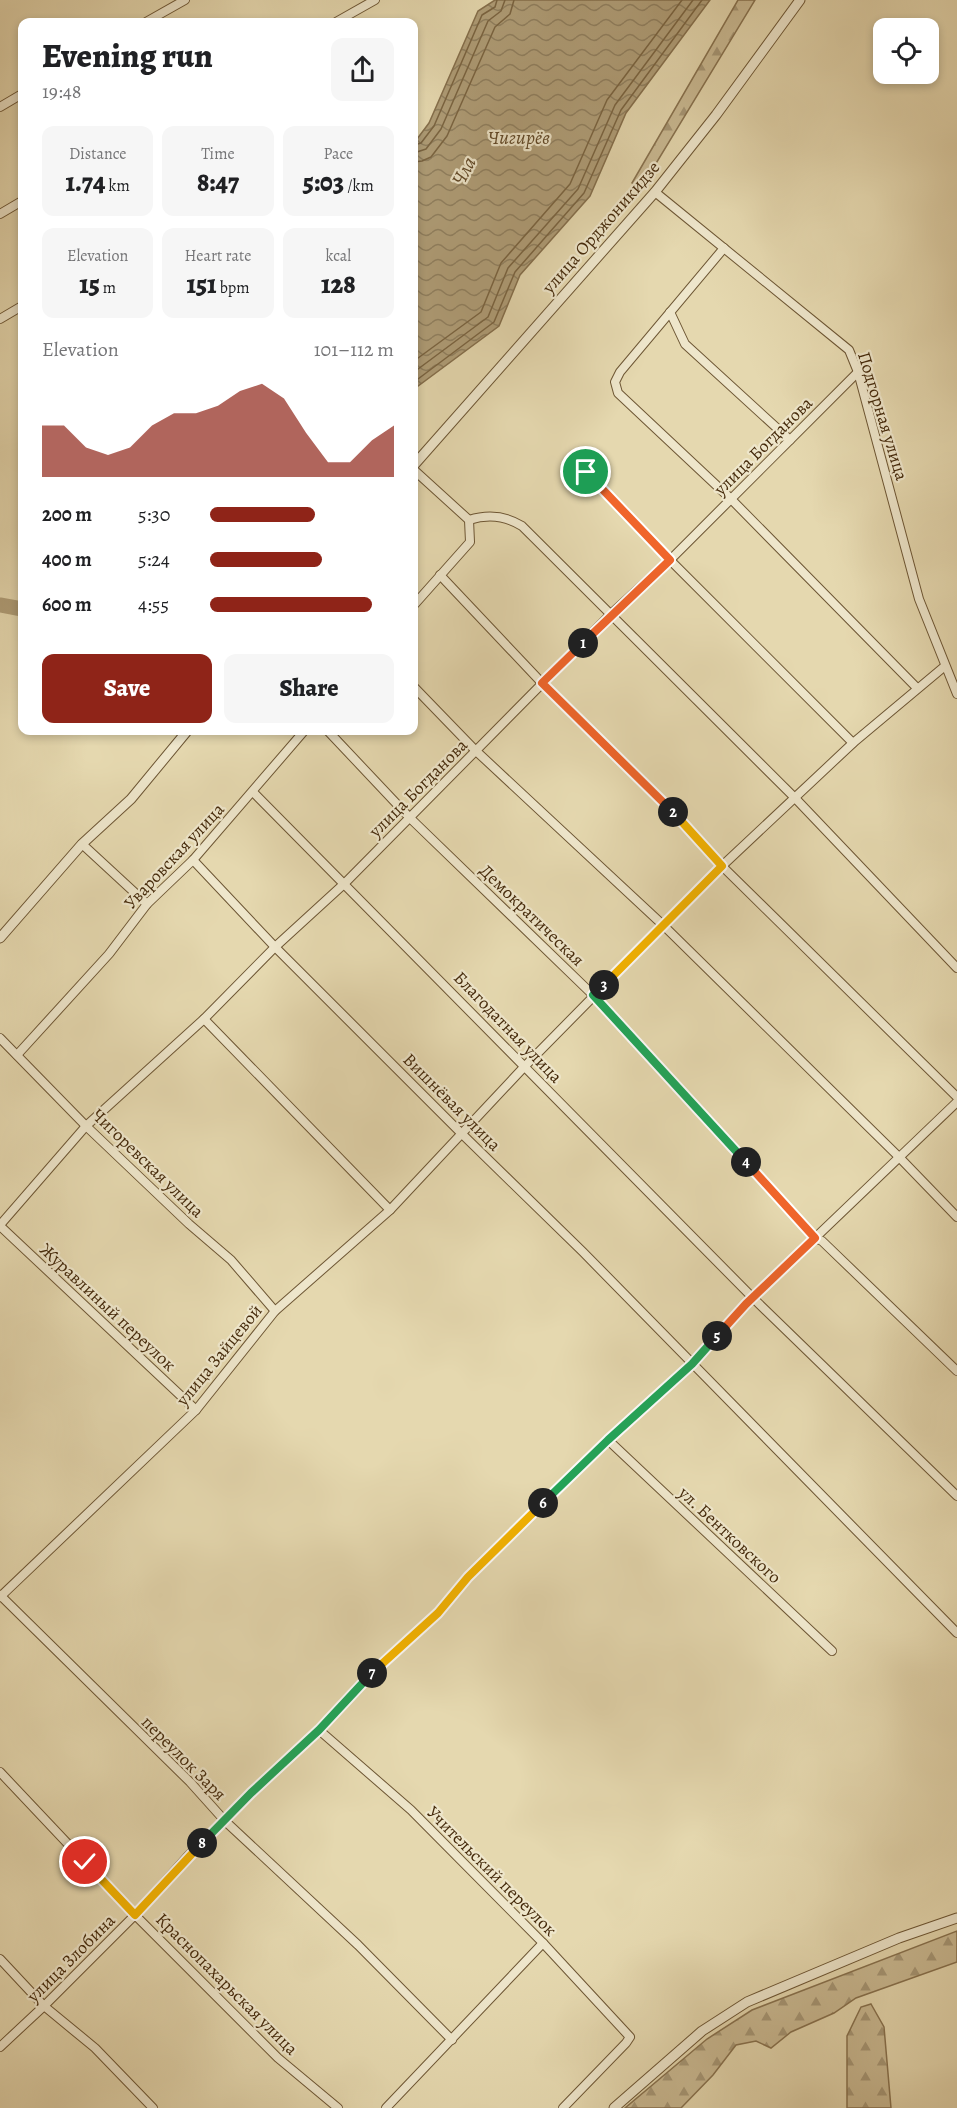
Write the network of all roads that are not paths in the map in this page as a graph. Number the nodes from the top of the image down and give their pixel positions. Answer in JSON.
{"nodes":[{"id":1,"x":185,"y":0,"type":"edge"},
{"id":2,"x":375,"y":0,"type":"edge"},
{"id":3,"x":800,"y":0,"type":"edge"},
{"id":4,"x":153,"y":18,"type":"edge"},
{"id":5,"x":343,"y":18,"type":"edge"},
{"id":6,"x":18,"y":96,"type":"edge"},
{"id":7,"x":0,"y":107,"type":"edge"},
{"id":8,"x":654,"y":192,"type":"junction"},
{"id":9,"x":18,"y":203,"type":"edge"},
{"id":10,"x":0,"y":214,"type":"edge"},
{"id":11,"x":724,"y":248,"type":"junction"},
{"id":12,"x":18,"y":308,"type":"edge"},
{"id":13,"x":670,"y":312,"type":"junction"},
{"id":14,"x":0,"y":319,"type":"edge"},
{"id":15,"x":858,"y":372,"type":"junction"},
{"id":16,"x":790,"y":440,"type":"junction"},
{"id":17,"x":418,"y":460,"type":"edge"},
{"id":18,"x":586,"y":472,"type":"dead end"},
{"id":19,"x":418,"y":474,"type":"edge"},
{"id":20,"x":731,"y":499,"type":"junction"},
{"id":21,"x":469,"y":520,"type":"junction"},
{"id":22,"x":670,"y":560,"type":"junction"},
{"id":23,"x":440,"y":575,"type":"junction"},
{"id":24,"x":418,"y":600,"type":"edge"},
{"id":25,"x":611,"y":614,"type":"junction"},
{"id":26,"x":945,"y":666,"type":"junction"},
{"id":27,"x":542,"y":683,"type":"junction"},
{"id":28,"x":917,"y":688,"type":"junction"},
{"id":29,"x":418,"y":691,"type":"edge"},
{"id":30,"x":957,"y":694,"type":"edge"},
{"id":31,"x":184,"y":735,"type":"edge"},
{"id":32,"x":301,"y":735,"type":"edge"},
{"id":33,"x":332,"y":735,"type":"edge"},
{"id":34,"x":853,"y":743,"type":"junction"},
{"id":35,"x":475,"y":750,"type":"junction"},
{"id":36,"x":253,"y":792,"type":"junction"},
{"id":37,"x":795,"y":798,"type":"junction"},
{"id":38,"x":410,"y":818,"type":"junction"},
{"id":39,"x":82,"y":844,"type":"junction"},
{"id":40,"x":193,"y":860,"type":"junction"},
{"id":41,"x":722,"y":866,"type":"junction"},
{"id":42,"x":345,"y":883,"type":"junction"},
{"id":43,"x":147,"y":904,"type":"junction"},
{"id":44,"x":664,"y":926,"type":"junction"},
{"id":45,"x":0,"y":938,"type":"edge"},
{"id":46,"x":275,"y":947,"type":"junction"},
{"id":47,"x":957,"y":968,"type":"edge"},
{"id":48,"x":593,"y":995,"type":"junction"},
{"id":49,"x":204,"y":1019,"type":"junction"},
{"id":50,"x":0,"y":1038,"type":"edge"},
{"id":51,"x":17,"y":1055,"type":"junction"},
{"id":52,"x":525,"y":1066,"type":"junction"},
{"id":53,"x":957,"y":1097,"type":"edge"},
{"id":54,"x":957,"y":1102,"type":"edge"},
{"id":55,"x":86,"y":1126,"type":"junction"},
{"id":56,"x":460,"y":1133,"type":"junction"},
{"id":57,"x":899,"y":1157,"type":"junction"},
{"id":58,"x":390,"y":1210,"type":"junction"},
{"id":59,"x":957,"y":1217,"type":"edge"},
{"id":60,"x":0,"y":1226,"type":"edge"},
{"id":61,"x":815,"y":1238,"type":"junction"},
{"id":62,"x":753,"y":1298,"type":"junction"},
{"id":63,"x":275,"y":1311,"type":"junction"},
{"id":64,"x":692,"y":1364,"type":"junction"},
{"id":65,"x":957,"y":1371,"type":"edge"},
{"id":66,"x":196,"y":1410,"type":"junction"},
{"id":67,"x":608,"y":1440,"type":"junction"},
{"id":68,"x":957,"y":1496,"type":"edge"},
{"id":69,"x":0,"y":1596,"type":"edge"},
{"id":70,"x":957,"y":1633,"type":"edge"},
{"id":71,"x":832,"y":1651,"type":"dead end"},
{"id":72,"x":319,"y":1730,"type":"junction"},
{"id":73,"x":0,"y":1772,"type":"edge"},
{"id":74,"x":225,"y":1821,"type":"junction"},
{"id":75,"x":135,"y":1915,"type":"junction"},
{"id":76,"x":957,"y":1918,"type":"edge"},
{"id":77,"x":543,"y":1943,"type":"junction"},
{"id":78,"x":0,"y":1959,"type":"edge"},
{"id":79,"x":44,"y":2006,"type":"junction"},
{"id":80,"x":452,"y":2040,"type":"junction"},
{"id":81,"x":0,"y":2047,"type":"edge"},
{"id":82,"x":153,"y":2108,"type":"edge"},
{"id":83,"x":338,"y":2108,"type":"edge"},
{"id":84,"x":386,"y":2108,"type":"edge"},
{"id":85,"x":563,"y":2108,"type":"edge"},
{"id":86,"x":614,"y":2108,"type":"edge"}],
"edges":[{"from":1,"to":4,"type":"street"},
{"from":2,"to":5,"type":"street"},
{"from":3,"to":8,"type":"street","name":"улица Орджоникидзе"},
{"from":6,"to":7,"type":"street"},
{"from":8,"to":11,"type":"street","name":"Подгорная улица"},
{"from":8,"to":17,"type":"street","name":"улица Орджоникидзе"},
{"from":9,"to":10,"type":"street"},
{"from":11,"to":13,"type":"street"},
{"from":11,"to":15,"type":"street","name":"Подгорная улица"},
{"from":12,"to":14,"type":"street"},
{"from":13,"to":16,"type":"street"},
{"from":13,"to":20,"type":"street"},
{"from":15,"to":16,"type":"street","name":"улица Богданова"},
{"from":15,"to":26,"type":"street","name":"Подгорная улица"},
{"from":16,"to":20,"type":"street","name":"улица Богданова"},
{"from":18,"to":22,"type":"street"},
{"from":19,"to":21,"type":"street"},
{"from":20,"to":22,"type":"street","name":"улица Богданова"},
{"from":20,"to":28,"type":"street"},
{"from":21,"to":23,"type":"street"},
{"from":21,"to":25,"type":"street"},
{"from":22,"to":25,"type":"street","name":"улица Богданова"},
{"from":22,"to":34,"type":"street"},
{"from":23,"to":24,"type":"street"},
{"from":23,"to":27,"type":"street"},
{"from":25,"to":27,"type":"street","name":"улица Богданова"},
{"from":25,"to":37,"type":"street"},
{"from":26,"to":28,"type":"street","name":"улица Зайцевой"},
{"from":26,"to":30,"type":"street","name":"Подгорная улица"},
{"from":27,"to":35,"type":"street","name":"улица Богданова"},
{"from":27,"to":41,"type":"street"},
{"from":28,"to":34,"type":"street","name":"улица Зайцевой"},
{"from":29,"to":35,"type":"street"},
{"from":31,"to":39,"type":"street"},
{"from":32,"to":36,"type":"street","name":"Уваровская улица"},
{"from":33,"to":38,"type":"street","name":"Демократическая"},
{"from":34,"to":37,"type":"street","name":"улица Зайцевой"},
{"from":35,"to":38,"type":"street","name":"улица Богданова"},
{"from":35,"to":44,"type":"street"},
{"from":36,"to":40,"type":"street","name":"Уваровская улица"},
{"from":36,"to":42,"type":"street","name":"Благодатная улица"},
{"from":37,"to":41,"type":"street","name":"улица Зайцевой"},
{"from":37,"to":47,"type":"street"},
{"from":38,"to":42,"type":"street","name":"улица Богданова"},
{"from":38,"to":48,"type":"street","name":"Демократическая"},
{"from":39,"to":43,"type":"street"},
{"from":39,"to":45,"type":"street"},
{"from":40,"to":43,"type":"street","name":"Уваровская улица"},
{"from":40,"to":46,"type":"street","name":"Вишнёвая улица"},
{"from":41,"to":44,"type":"street","name":"улица Зайцевой"},
{"from":41,"to":53,"type":"street"},
{"from":42,"to":46,"type":"street","name":"улица Богданова"},
{"from":42,"to":52,"type":"street","name":"Благодатная улица"},
{"from":43,"to":51,"type":"street","name":"Уваровская улица"},
{"from":44,"to":48,"type":"street","name":"улица Зайцевой"},
{"from":44,"to":57,"type":"street"},
{"from":46,"to":49,"type":"street","name":"улица Богданова"},
{"from":46,"to":56,"type":"street","name":"Вишнёвая улица"},
{"from":48,"to":52,"type":"street","name":"улица Зайцевой"},
{"from":48,"to":61,"type":"street","name":"Демократическая"},
{"from":49,"to":55,"type":"street","name":"улица Богданова"},
{"from":49,"to":58,"type":"street"},
{"from":50,"to":51,"type":"street","name":"Чигоревская улица"},
{"from":51,"to":55,"type":"street","name":"Чигоревская улица"},
{"from":52,"to":56,"type":"street","name":"улица Зайцевой"},
{"from":52,"to":62,"type":"street","name":"Благодатная улица"},
{"from":54,"to":57,"type":"street","name":"улица Злобина"},
{"from":55,"to":60,"type":"street","name":"улица Богданова"},
{"from":55,"to":63,"type":"street","name":"Чигоревская улица"},
{"from":56,"to":58,"type":"street","name":"улица Зайцевой"},
{"from":56,"to":64,"type":"street","name":"Вишнёвая улица"},
{"from":57,"to":59,"type":"street"},
{"from":57,"to":61,"type":"street","name":"улица Злобина"},
{"from":58,"to":63,"type":"street","name":"улица Зайцевой"},
{"from":60,"to":66,"type":"street","name":"Журавлиный переулок"},
{"from":61,"to":62,"type":"street","name":"улица Злобина"},
{"from":61,"to":65,"type":"street","name":"Демократическая"},
{"from":62,"to":64,"type":"street","name":"улица Злобина"},
{"from":62,"to":68,"type":"street","name":"Благодатная улица"},
{"from":63,"to":66,"type":"street","name":"улица Зайцевой"},
{"from":64,"to":67,"type":"street","name":"улица Злобина"},
{"from":64,"to":70,"type":"street","name":"Вишнёвая улица"},
{"from":66,"to":69,"type":"street","name":"улица Зайцевой"},
{"from":67,"to":71,"type":"street","name":"ул. Бентковского"},
{"from":67,"to":72,"type":"street","name":"улица Злобина"},
{"from":69,"to":74,"type":"street","name":"переулок Заря"},
{"from":72,"to":74,"type":"street","name":"улица Злобина"},
{"from":72,"to":77,"type":"street","name":"Учительский переулок"},
{"from":73,"to":75,"type":"street","name":"Краснопахарьская улица"},
{"from":74,"to":75,"type":"street","name":"улица Злобина"},
{"from":74,"to":80,"type":"street","name":"переулок Заря"},
{"from":75,"to":79,"type":"street","name":"улица Злобина"},
{"from":75,"to":83,"type":"street","name":"Краснопахарьская улица"},
{"from":76,"to":86,"type":"street"},
{"from":77,"to":80,"type":"street"},
{"from":77,"to":85,"type":"street","name":"Учительский переулок"},
{"from":78,"to":79,"type":"street"},
{"from":79,"to":81,"type":"street","name":"улица Злобина"},
{"from":79,"to":82,"type":"street"},
{"from":80,"to":84,"type":"street"}]}
